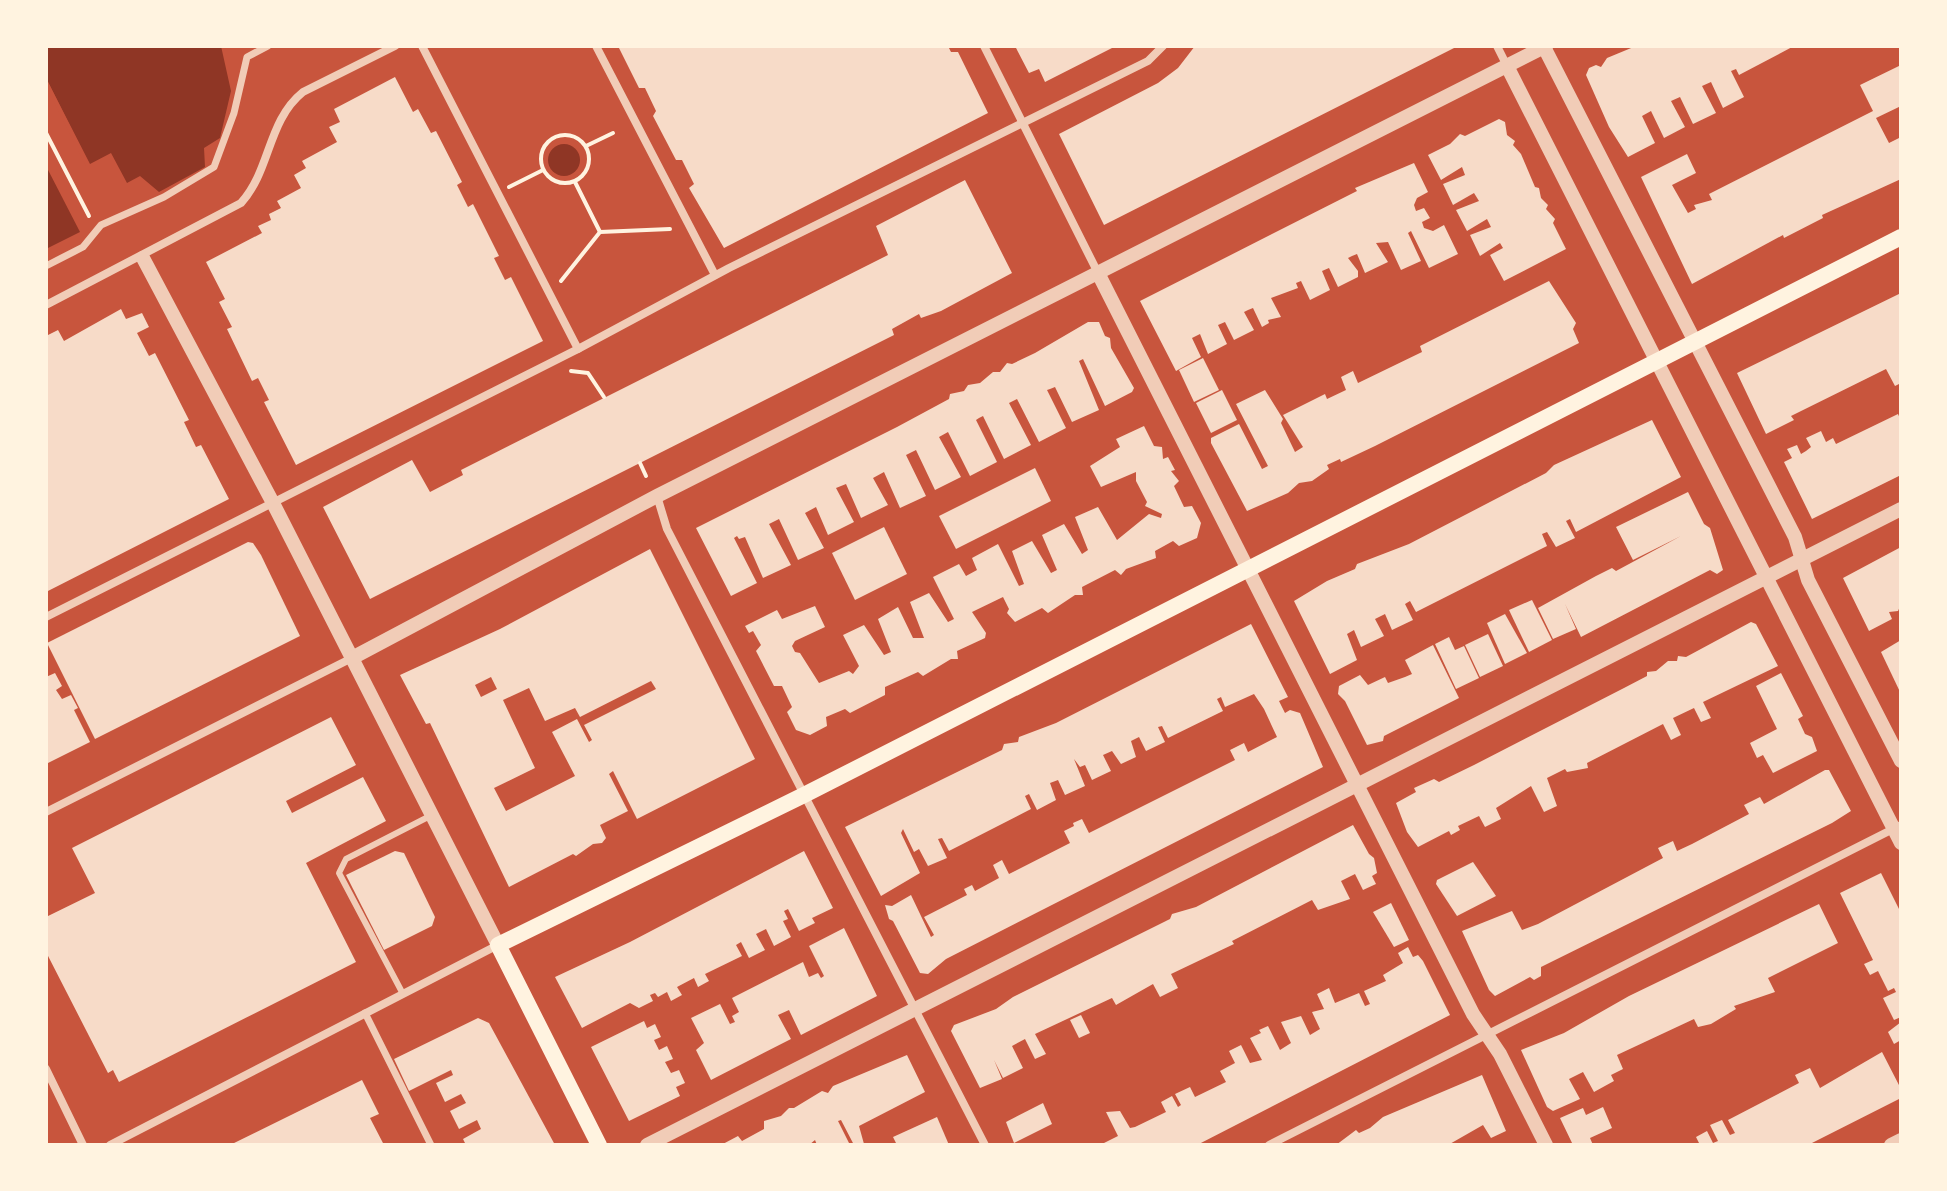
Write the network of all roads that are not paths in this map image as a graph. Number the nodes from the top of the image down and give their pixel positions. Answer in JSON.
{"nodes":[{"id":1,"x":268,"y":46,"type":"edge"},
{"id":2,"x":395,"y":46,"type":"edge"},
{"id":3,"x":422,"y":46,"type":"edge"},
{"id":4,"x":596,"y":46,"type":"edge"},
{"id":5,"x":984,"y":46,"type":"edge"},
{"id":6,"x":1163,"y":46,"type":"edge"},
{"id":7,"x":1497,"y":46,"type":"edge"},
{"id":8,"x":1544,"y":46,"type":"edge"},
{"id":9,"x":1507,"y":66,"type":"junction"},
{"id":10,"x":1023,"y":124,"type":"junction"},
{"id":11,"x":1901,"y":237,"type":"edge"},
{"id":12,"x":143,"y":258,"type":"junction"},
{"id":13,"x":46,"y":266,"type":"edge"},
{"id":14,"x":1098,"y":273,"type":"junction"},
{"id":15,"x":715,"y":275,"type":"junction"},
{"id":16,"x":46,"y":305,"type":"edge"},
{"id":17,"x":1693,"y":342,"type":"junction"},
{"id":18,"x":578,"y":349,"type":"junction"},
{"id":19,"x":1656,"y":361,"type":"junction"},
{"id":20,"x":657,"y":496,"type":"junction"},
{"id":21,"x":273,"y":503,"type":"junction"},
{"id":22,"x":1901,"y":509,"type":"edge"},
{"id":23,"x":1802,"y":559,"type":"junction"},
{"id":24,"x":1248,"y":568,"type":"junction"},
{"id":25,"x":1767,"y":576,"type":"junction"},
{"id":26,"x":46,"y":617,"type":"edge"},
{"id":27,"x":352,"y":658,"type":"junction"},
{"id":28,"x":1901,"y":761,"type":"edge"},
{"id":29,"x":1357,"y":786,"type":"junction"},
{"id":30,"x":804,"y":795,"type":"junction"},
{"id":31,"x":46,"y":812,"type":"edge"},
{"id":32,"x":432,"y":815,"type":"junction"},
{"id":33,"x":1898,"y":827,"type":"edge"},
{"id":34,"x":1901,"y":843,"type":"edge"},
{"id":35,"x":498,"y":945,"type":"junction"},
{"id":36,"x":403,"y":994,"type":"junction"},
{"id":37,"x":915,"y":1009,"type":"junction"},
{"id":38,"x":365,"y":1013,"type":"junction"},
{"id":39,"x":1488,"y":1037,"type":"junction"},
{"id":40,"x":46,"y":1069,"type":"edge"},
{"id":41,"x":1901,"y":1140,"type":"edge"},
{"id":42,"x":83,"y":1145,"type":"edge"},
{"id":43,"x":110,"y":1145,"type":"edge"},
{"id":44,"x":431,"y":1145,"type":"edge"},
{"id":45,"x":599,"y":1145,"type":"edge"},
{"id":46,"x":647,"y":1145,"type":"edge"},
{"id":47,"x":985,"y":1145,"type":"edge"},
{"id":48,"x":1269,"y":1145,"type":"edge"},
{"id":49,"x":1546,"y":1145,"type":"edge"},
{"id":50,"x":1891,"y":1145,"type":"edge"}],
"edges":[{"from":1,"to":13,"type":"street"},
{"from":2,"to":12,"type":"street"},
{"from":3,"to":18,"type":"street"},
{"from":4,"to":15,"type":"street"},
{"from":5,"to":10,"type":"street"},
{"from":6,"to":10,"type":"street"},
{"from":7,"to":9,"type":"street"},
{"from":8,"to":9,"type":"street"},
{"from":8,"to":17,"type":"street"},
{"from":9,"to":14,"type":"street"},
{"from":9,"to":19,"type":"street"},
{"from":10,"to":14,"type":"street"},
{"from":10,"to":15,"type":"street"},
{"from":11,"to":17,"type":"main road"},
{"from":12,"to":16,"type":"street"},
{"from":12,"to":21,"type":"street"},
{"from":14,"to":20,"type":"street"},
{"from":14,"to":24,"type":"street"},
{"from":15,"to":18,"type":"street"},
{"from":17,"to":19,"type":"main road"},
{"from":17,"to":23,"type":"street"},
{"from":18,"to":21,"type":"street"},
{"from":19,"to":24,"type":"main road"},
{"from":19,"to":25,"type":"street"},
{"from":20,"to":27,"type":"street"},
{"from":20,"to":30,"type":"street"},
{"from":21,"to":26,"type":"street"},
{"from":21,"to":27,"type":"street"},
{"from":22,"to":23,"type":"street"},
{"from":23,"to":25,"type":"street"},
{"from":23,"to":28,"type":"street"},
{"from":24,"to":29,"type":"street"},
{"from":24,"to":30,"type":"main road"},
{"from":25,"to":29,"type":"street"},
{"from":25,"to":33,"type":"street"},
{"from":27,"to":31,"type":"street"},
{"from":27,"to":32,"type":"street"},
{"from":29,"to":37,"type":"street"},
{"from":29,"to":39,"type":"street"},
{"from":30,"to":35,"type":"main road"},
{"from":30,"to":37,"type":"street"},
{"from":32,"to":35,"type":"street"},
{"from":32,"to":36,"type":"lane"},
{"from":33,"to":34,"type":"street"},
{"from":33,"to":39,"type":"street"},
{"from":35,"to":36,"type":"street"},
{"from":35,"to":45,"type":"main road"},
{"from":36,"to":38,"type":"street"},
{"from":37,"to":46,"type":"street"},
{"from":37,"to":47,"type":"street"},
{"from":38,"to":43,"type":"street"},
{"from":38,"to":44,"type":"street"},
{"from":39,"to":48,"type":"street"},
{"from":39,"to":49,"type":"street"},
{"from":40,"to":42,"type":"street"},
{"from":41,"to":50,"type":"street"}]}
